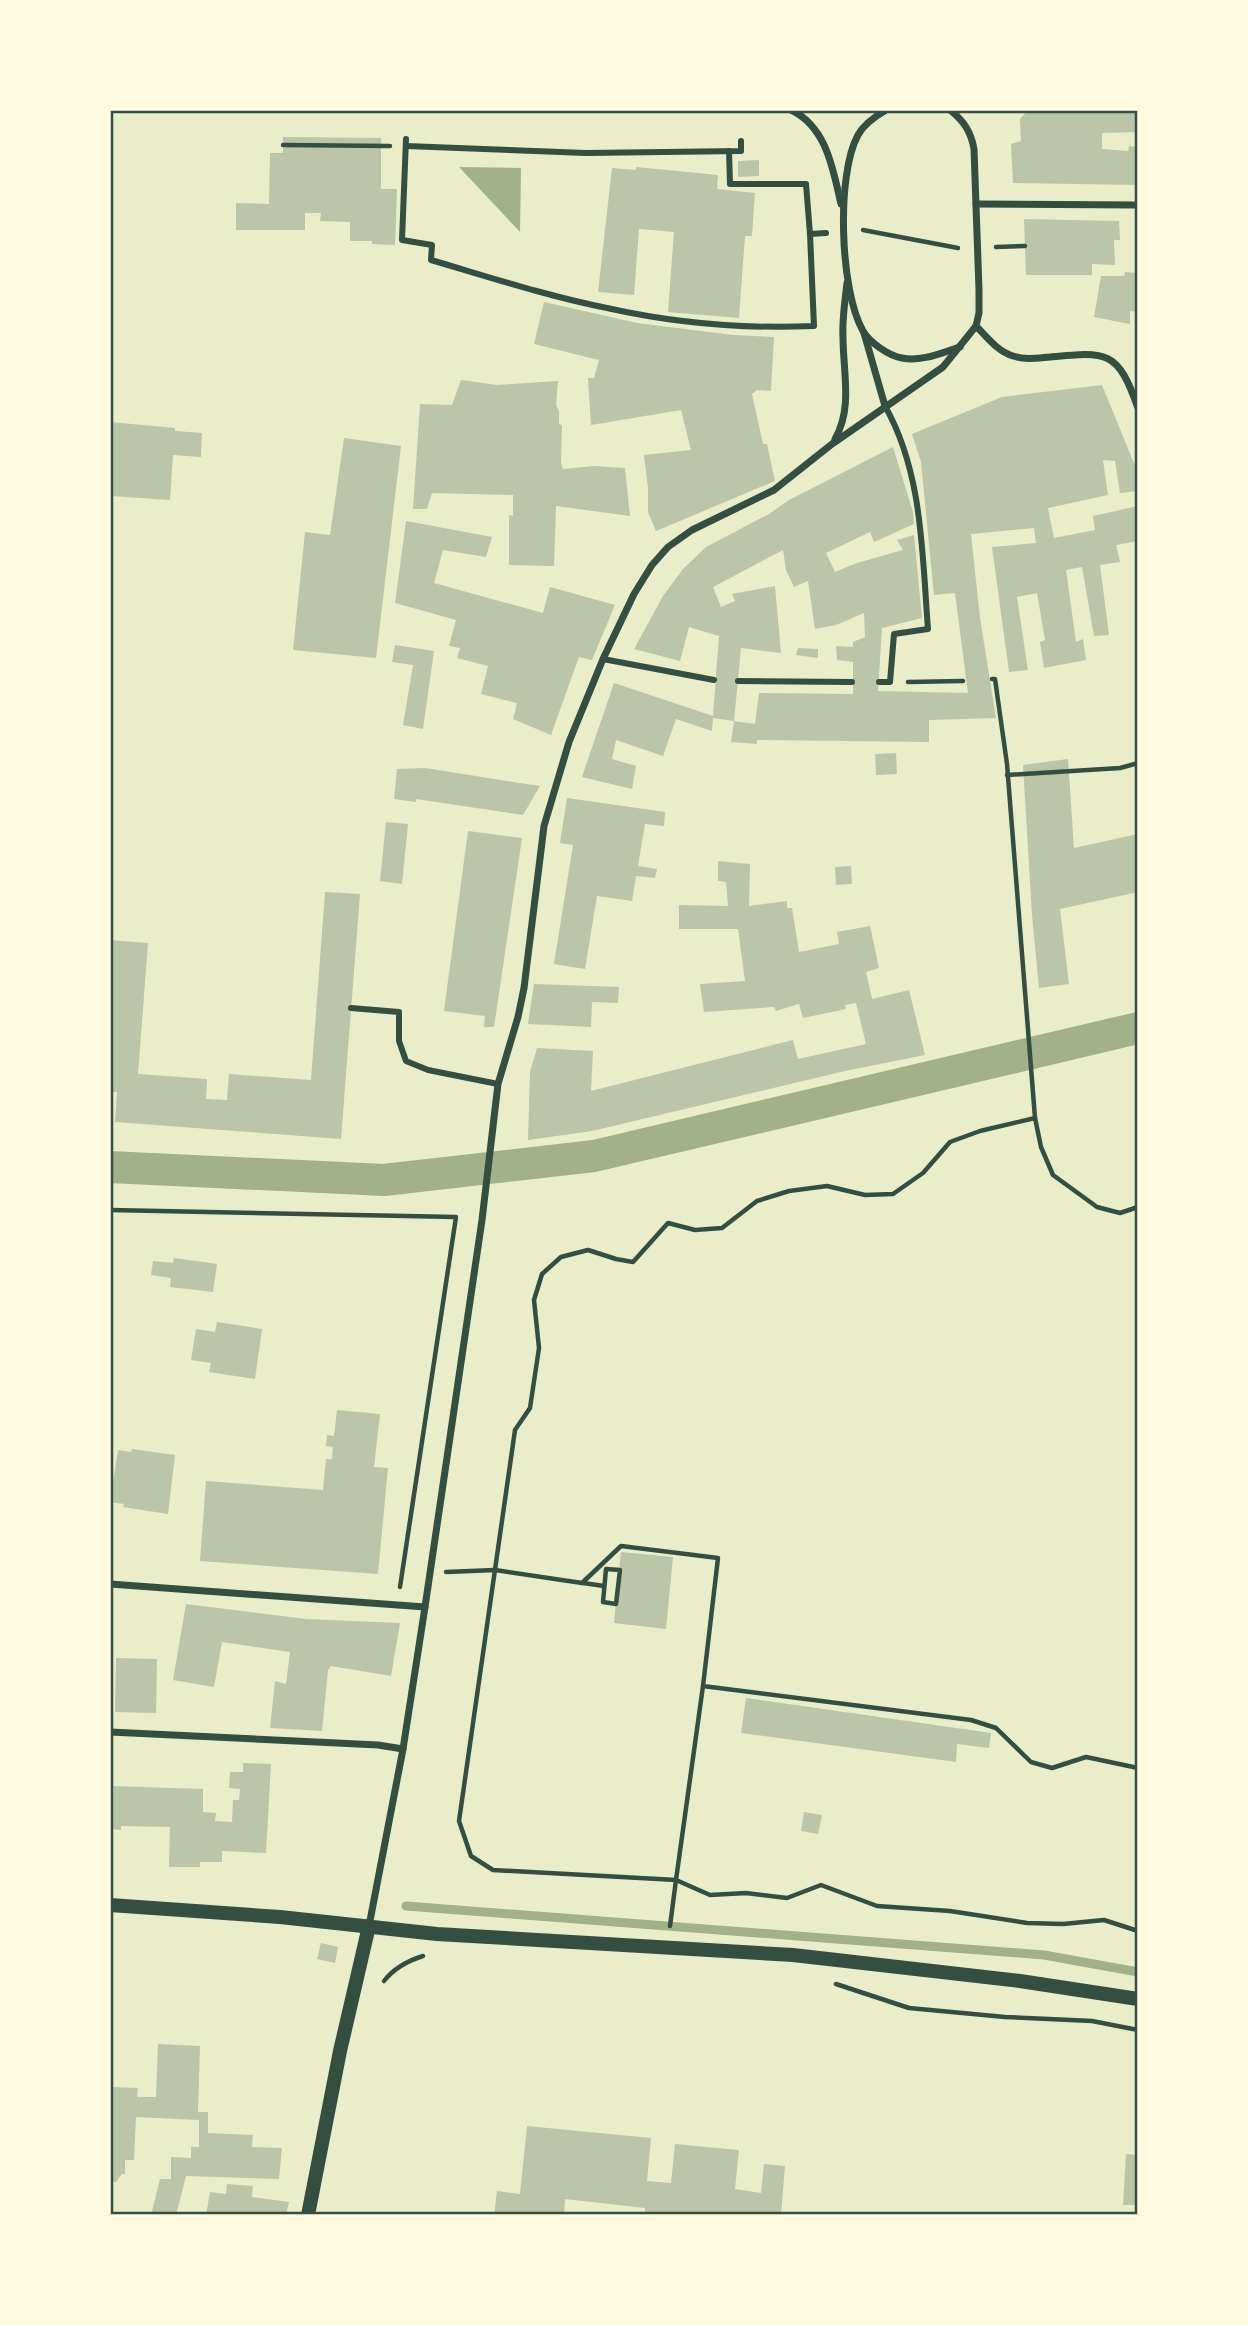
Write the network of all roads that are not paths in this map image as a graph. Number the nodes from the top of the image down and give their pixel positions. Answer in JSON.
{"nodes":[{"id":1,"x":791,"y":110,"type":"edge"},
{"id":2,"x":886,"y":110,"type":"edge"},
{"id":3,"x":950,"y":110,"type":"edge"},
{"id":4,"x":967,"y":110,"type":"edge"},
{"id":5,"x":960,"y":118,"type":"junction"},
{"id":6,"x":741,"y":141,"type":"dead end"},
{"id":7,"x":729,"y":151,"type":"junction"},
{"id":8,"x":976,"y":204,"type":"junction"},
{"id":9,"x":1138,"y":205,"type":"edge"},
{"id":10,"x":842,"y":207,"type":"junction"},
{"id":11,"x":826,"y":233,"type":"dead end"},
{"id":12,"x":810,"y":234,"type":"junction"},
{"id":13,"x":847,"y":278,"type":"junction"},
{"id":14,"x":976,"y":326,"type":"junction"},
{"id":15,"x":863,"y":333,"type":"junction"},
{"id":16,"x":960,"y":347,"type":"junction"},
{"id":17,"x":885,"y":406,"type":"junction"},
{"id":18,"x":1138,"y":408,"type":"edge"},
{"id":19,"x":832,"y":444,"type":"junction"},
{"id":20,"x":603,"y":659,"type":"junction"},
{"id":21,"x":714,"y":680,"type":"dead end"},
{"id":22,"x":738,"y":681,"type":"dead end"},
{"id":23,"x":852,"y":682,"type":"dead end"},
{"id":24,"x":879,"y":682,"type":"dead end"},
{"id":25,"x":351,"y":1008,"type":"dead end"},
{"id":26,"x":498,"y":1084,"type":"junction"},
{"id":27,"x":110,"y":1584,"type":"edge"},
{"id":28,"x":425,"y":1607,"type":"junction"},
{"id":29,"x":110,"y":1732,"type":"edge"},
{"id":30,"x":403,"y":1749,"type":"junction"},
{"id":31,"x":110,"y":1905,"type":"edge"},
{"id":32,"x":369,"y":1926,"type":"junction"},
{"id":33,"x":1138,"y":1999,"type":"edge"},
{"id":34,"x":308,"y":2215,"type":"edge"}],
"edges":[{"from":1,"to":10,"type":"street"},
{"from":2,"to":10,"type":"street"},
{"from":3,"to":5,"type":"street"},
{"from":4,"to":5,"type":"street"},
{"from":5,"to":8,"type":"street"},
{"from":6,"to":7,"type":"street"},
{"from":7,"to":12,"type":"street"},
{"from":7,"to":12,"type":"street"},
{"from":8,"to":9,"type":"street"},
{"from":8,"to":14,"type":"street"},
{"from":10,"to":13,"type":"street"},
{"from":11,"to":12,"type":"street"},
{"from":13,"to":15,"type":"street"},
{"from":13,"to":19,"type":"street"},
{"from":14,"to":16,"type":"street"},
{"from":14,"to":18,"type":"street"},
{"from":15,"to":16,"type":"street"},
{"from":15,"to":17,"type":"street"},
{"from":16,"to":17,"type":"street"},
{"from":17,"to":19,"type":"street"},
{"from":17,"to":24,"type":"street"},
{"from":19,"to":20,"type":"street"},
{"from":20,"to":21,"type":"street"},
{"from":20,"to":26,"type":"street"},
{"from":22,"to":23,"type":"street"},
{"from":25,"to":26,"type":"street"},
{"from":26,"to":28,"type":"street"},
{"from":27,"to":28,"type":"street"},
{"from":28,"to":30,"type":"street"},
{"from":29,"to":30,"type":"street"},
{"from":30,"to":32,"type":"street"},
{"from":31,"to":32,"type":"main road"},
{"from":32,"to":33,"type":"main road"},
{"from":32,"to":34,"type":"main road"}]}
